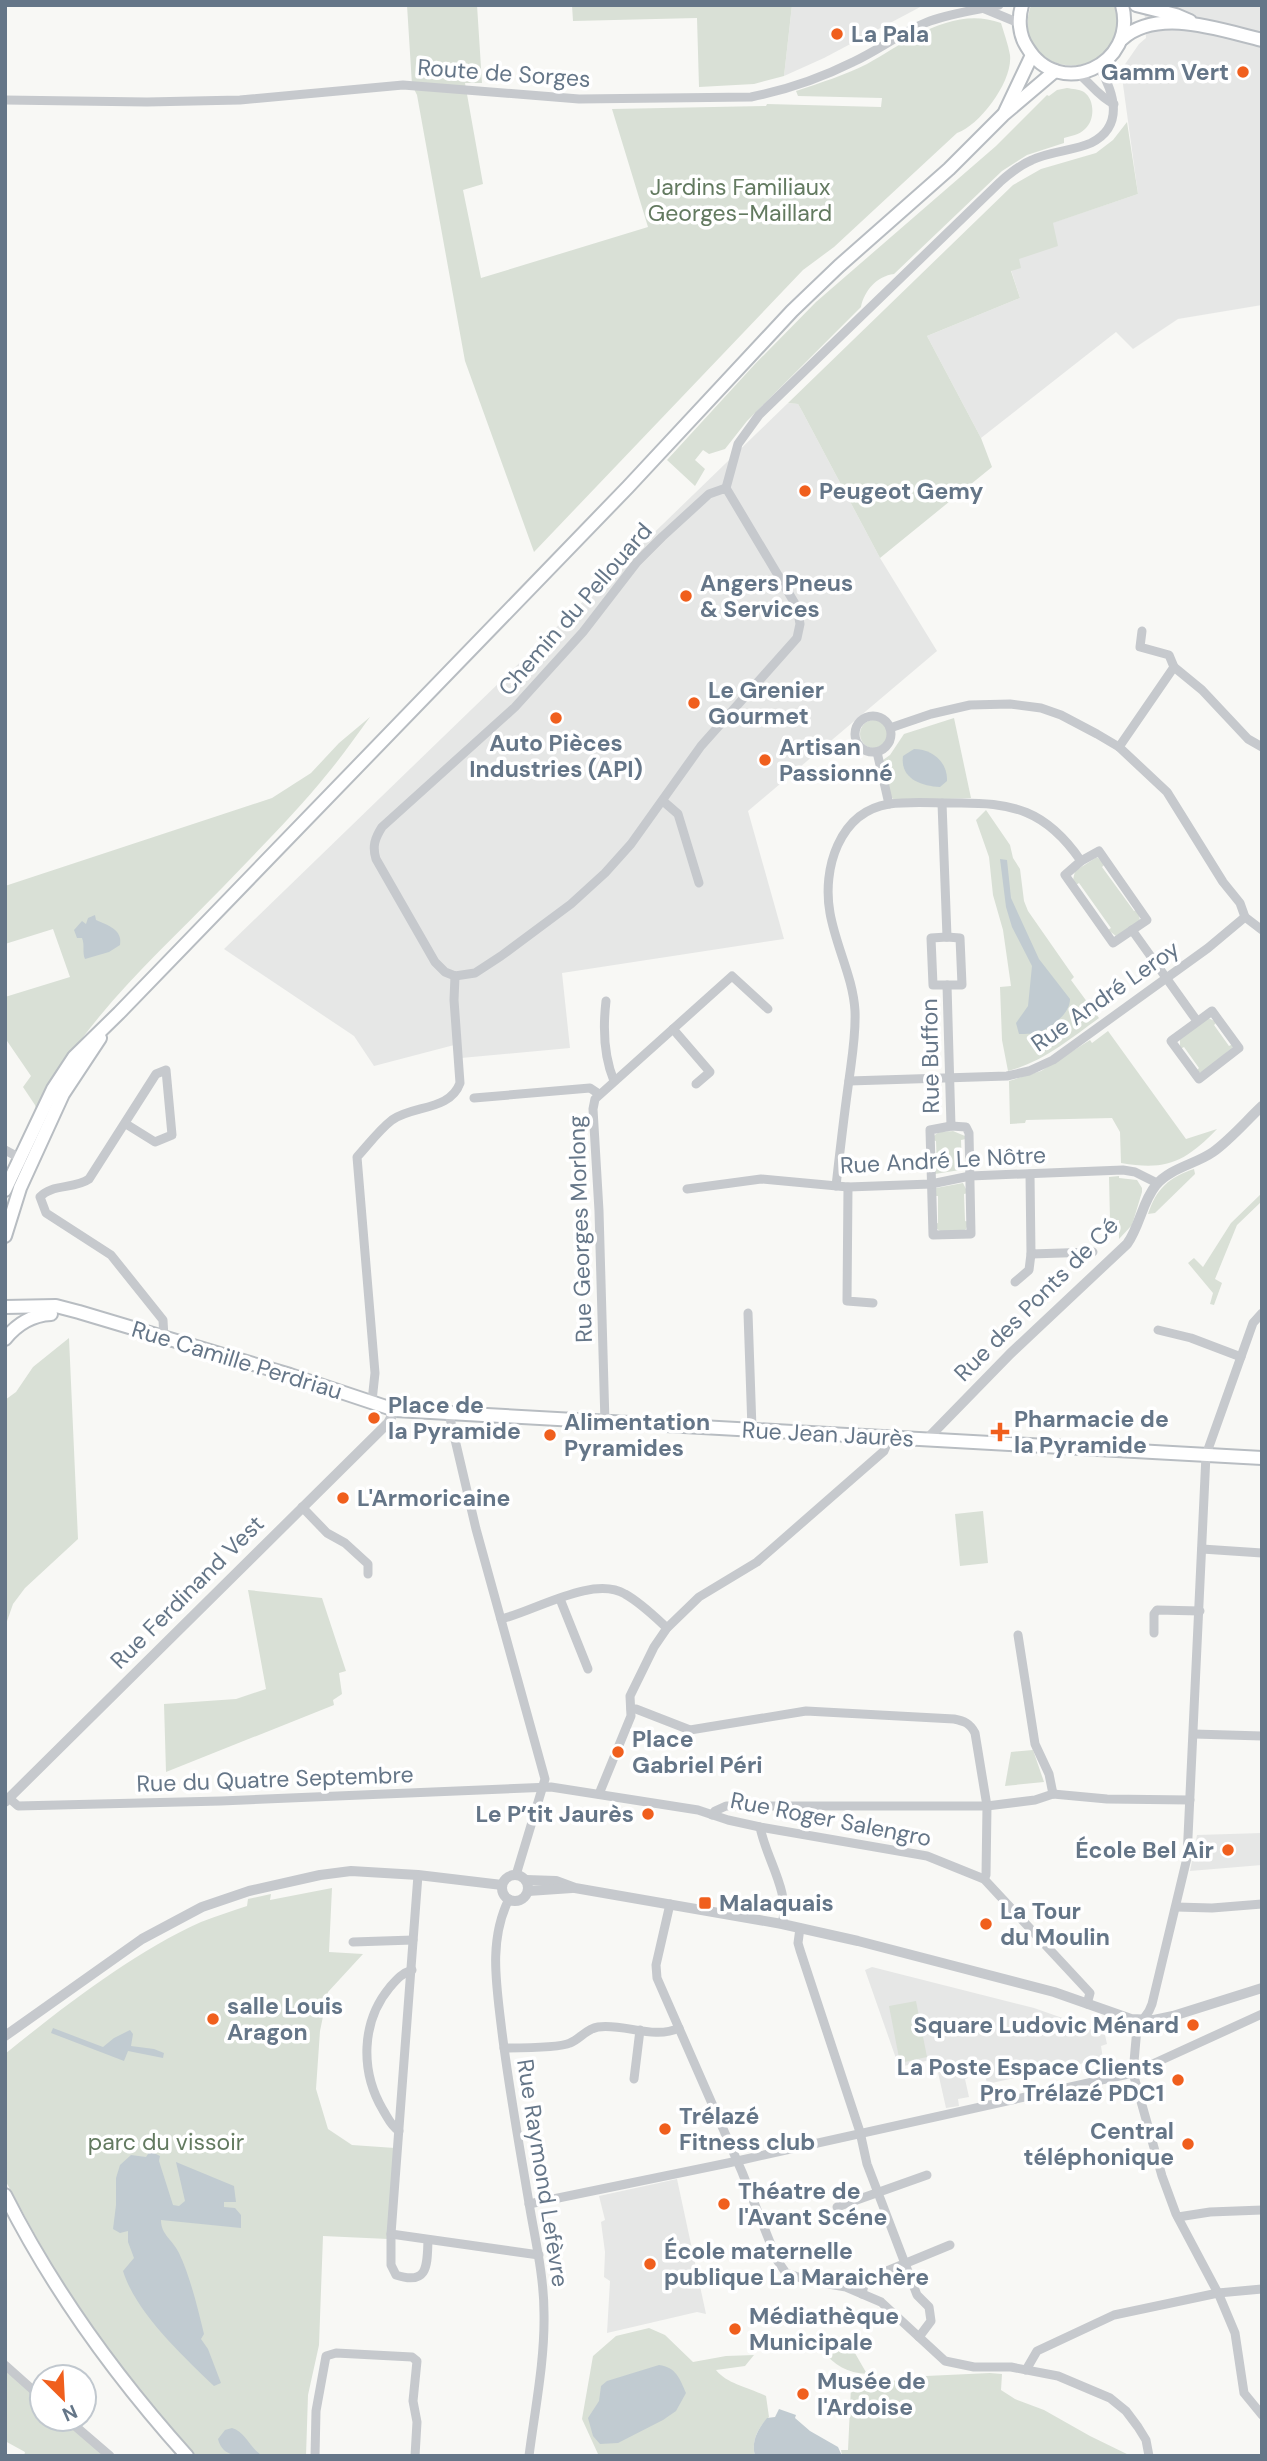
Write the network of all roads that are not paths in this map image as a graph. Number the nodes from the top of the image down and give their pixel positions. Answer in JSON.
{"nodes":[{"id":1,"x":999,"y":5,"type":"edge"},
{"id":2,"x":1022,"y":5,"type":"edge"},
{"id":3,"x":1122,"y":5,"type":"edge"},
{"id":4,"x":1136,"y":5,"type":"edge"},
{"id":5,"x":984,"y":8,"type":"junction"},
{"id":6,"x":1019,"y":23,"type":"junction"},
{"id":7,"x":1199,"y":26,"type":"junction"},
{"id":8,"x":1122,"y":39,"type":"junction"},
{"id":9,"x":1262,"y":40,"type":"edge"},
{"id":10,"x":1031,"y":55,"type":"junction"},
{"id":11,"x":1099,"y":67,"type":"junction"},
{"id":12,"x":1055,"y":71,"type":"junction"},
{"id":13,"x":1079,"y":74,"type":"junction"},
{"id":14,"x":5,"y":100,"type":"edge"},
{"id":15,"x":1114,"y":104,"type":"junction"},
{"id":16,"x":1003,"y":115,"type":"junction"},
{"id":17,"x":726,"y":488,"type":"junction"},
{"id":18,"x":1142,"y":631,"type":"dead end"},
{"id":19,"x":1174,"y":667,"type":"junction"},
{"id":20,"x":890,"y":728,"type":"junction"},
{"id":21,"x":1119,"y":747,"type":"junction"},
{"id":22,"x":1262,"y":747,"type":"edge"},
{"id":23,"x":877,"y":752,"type":"junction"},
{"id":24,"x":663,"y":801,"type":"junction"},
{"id":25,"x":942,"y":803,"type":"junction"},
{"id":26,"x":888,"y":804,"type":"junction"},
{"id":27,"x":1082,"y":861,"type":"junction"},
{"id":28,"x":699,"y":883,"type":"dead end"},
{"id":29,"x":1245,"y":917,"type":"junction"},
{"id":30,"x":1132,"y":930,"type":"junction"},
{"id":31,"x":1262,"y":930,"type":"edge"},
{"id":32,"x":947,"y":937,"type":"junction"},
{"id":33,"x":455,"y":976,"type":"junction"},
{"id":34,"x":1165,"y":979,"type":"junction"},
{"id":35,"x":947,"y":985,"type":"junction"},
{"id":36,"x":606,"y":1001,"type":"dead end"},
{"id":37,"x":768,"y":1009,"type":"dead end"},
{"id":38,"x":1197,"y":1021,"type":"junction"},
{"id":39,"x":107,"y":1026,"type":"junction"},
{"id":40,"x":673,"y":1029,"type":"junction"},
{"id":41,"x":949,"y":1077,"type":"junction"},
{"id":42,"x":614,"y":1081,"type":"junction"},
{"id":43,"x":849,"y":1081,"type":"junction"},
{"id":44,"x":696,"y":1084,"type":"dead end"},
{"id":45,"x":599,"y":1094,"type":"junction"},
{"id":46,"x":474,"y":1098,"type":"dead end"},
{"id":47,"x":1262,"y":1106,"type":"edge"},
{"id":48,"x":126,"y":1124,"type":"junction"},
{"id":49,"x":951,"y":1126,"type":"junction"},
{"id":50,"x":5,"y":1150,"type":"edge"},
{"id":51,"x":20,"y":1158,"type":"junction"},
{"id":52,"x":1030,"y":1174,"type":"junction"},
{"id":53,"x":970,"y":1175,"type":"junction"},
{"id":54,"x":7,"y":1180,"type":"edge"},
{"id":55,"x":931,"y":1184,"type":"junction"},
{"id":56,"x":1157,"y":1184,"type":"junction"},
{"id":57,"x":836,"y":1186,"type":"junction"},
{"id":58,"x":848,"y":1187,"type":"junction"},
{"id":59,"x":20,"y":1188,"type":"junction"},
{"id":60,"x":687,"y":1189,"type":"dead end"},
{"id":61,"x":5,"y":1236,"type":"edge"},
{"id":62,"x":1093,"y":1252,"type":"dead end"},
{"id":63,"x":1031,"y":1254,"type":"junction"},
{"id":64,"x":1016,"y":1282,"type":"dead end"},
{"id":65,"x":873,"y":1303,"type":"dead end"},
{"id":66,"x":5,"y":1307,"type":"edge"},
{"id":67,"x":79,"y":1312,"type":"junction"},
{"id":68,"x":748,"y":1313,"type":"dead end"},
{"id":69,"x":1262,"y":1314,"type":"edge"},
{"id":70,"x":1158,"y":1330,"type":"dead end"},
{"id":71,"x":164,"y":1338,"type":"junction"},
{"id":72,"x":5,"y":1339,"type":"edge"},
{"id":73,"x":1241,"y":1357,"type":"junction"},
{"id":74,"x":372,"y":1401,"type":"junction"},
{"id":75,"x":395,"y":1410,"type":"junction"},
{"id":76,"x":449,"y":1414,"type":"junction"},
{"id":77,"x":606,"y":1423,"type":"junction"},
{"id":78,"x":752,"y":1429,"type":"junction"},
{"id":79,"x":890,"y":1437,"type":"junction"},
{"id":80,"x":929,"y":1439,"type":"junction"},
{"id":81,"x":1206,"y":1455,"type":"junction"},
{"id":82,"x":1262,"y":1458,"type":"edge"},
{"id":83,"x":302,"y":1507,"type":"junction"},
{"id":84,"x":1202,"y":1549,"type":"junction"},
{"id":85,"x":1262,"y":1553,"type":"edge"},
{"id":86,"x":368,"y":1574,"type":"dead end"},
{"id":87,"x":560,"y":1599,"type":"junction"},
{"id":88,"x":1200,"y":1611,"type":"junction"},
{"id":89,"x":501,"y":1619,"type":"junction"},
{"id":90,"x":667,"y":1628,"type":"junction"},
{"id":91,"x":1154,"y":1633,"type":"dead end"},
{"id":92,"x":1018,"y":1635,"type":"dead end"},
{"id":93,"x":588,"y":1670,"type":"dead end"},
{"id":94,"x":631,"y":1709,"type":"junction"},
{"id":95,"x":1194,"y":1734,"type":"junction"},
{"id":96,"x":1262,"y":1736,"type":"edge"},
{"id":97,"x":544,"y":1787,"type":"junction"},
{"id":98,"x":599,"y":1794,"type":"junction"},
{"id":99,"x":1053,"y":1794,"type":"junction"},
{"id":100,"x":7,"y":1800,"type":"edge"},
{"id":101,"x":1190,"y":1800,"type":"junction"},
{"id":102,"x":987,"y":1806,"type":"junction"},
{"id":103,"x":712,"y":1815,"type":"junction"},
{"id":104,"x":760,"y":1827,"type":"junction"},
{"id":105,"x":418,"y":1875,"type":"junction"},
{"id":106,"x":984,"y":1879,"type":"junction"},
{"id":107,"x":523,"y":1882,"type":"junction"},
{"id":108,"x":502,"y":1885,"type":"junction"},
{"id":109,"x":509,"y":1899,"type":"junction"},
{"id":110,"x":670,"y":1904,"type":"junction"},
{"id":111,"x":1262,"y":1904,"type":"edge"},
{"id":112,"x":1176,"y":1907,"type":"junction"},
{"id":113,"x":782,"y":1924,"type":"junction"},
{"id":114,"x":800,"y":1928,"type":"junction"},
{"id":115,"x":413,"y":1940,"type":"junction"},
{"id":116,"x":353,"y":1942,"type":"dead end"},
{"id":117,"x":411,"y":1970,"type":"junction"},
{"id":118,"x":1262,"y":1988,"type":"edge"},
{"id":119,"x":1087,"y":2004,"type":"junction"},
{"id":120,"x":1262,"y":2014,"type":"edge"},
{"id":121,"x":1143,"y":2020,"type":"junction"},
{"id":122,"x":24,"y":2025,"type":"junction"},
{"id":123,"x":679,"y":2028,"type":"junction"},
{"id":124,"x":640,"y":2030,"type":"junction"},
{"id":125,"x":5,"y":2036,"type":"edge"},
{"id":126,"x":5,"y":2046,"type":"edge"},
{"id":127,"x":504,"y":2048,"type":"junction"},
{"id":128,"x":1133,"y":2073,"type":"junction"},
{"id":129,"x":634,"y":2079,"type":"dead end"},
{"id":130,"x":399,"y":2132,"type":"junction"},
{"id":131,"x":860,"y":2132,"type":"junction"},
{"id":132,"x":737,"y":2161,"type":"junction"},
{"id":133,"x":927,"y":2175,"type":"dead end"},
{"id":134,"x":877,"y":2192,"type":"junction"},
{"id":135,"x":5,"y":2195,"type":"edge"},
{"id":136,"x":529,"y":2204,"type":"junction"},
{"id":137,"x":836,"y":2207,"type":"dead end"},
{"id":138,"x":1262,"y":2210,"type":"edge"},
{"id":139,"x":1178,"y":2217,"type":"junction"},
{"id":140,"x":391,"y":2234,"type":"junction"},
{"id":141,"x":428,"y":2240,"type":"junction"},
{"id":142,"x":950,"y":2245,"type":"dead end"},
{"id":143,"x":539,"y":2255,"type":"junction"},
{"id":144,"x":905,"y":2264,"type":"junction"},
{"id":145,"x":1262,"y":2289,"type":"edge"},
{"id":146,"x":1218,"y":2293,"type":"junction"},
{"id":147,"x":862,"y":2294,"type":"junction"},
{"id":148,"x":919,"y":2337,"type":"junction"},
{"id":149,"x":5,"y":2365,"type":"edge"},
{"id":150,"x":1026,"y":2370,"type":"junction"},
{"id":151,"x":28,"y":2386,"type":"edge"},
{"id":152,"x":1262,"y":2415,"type":"edge"},
{"id":153,"x":83,"y":2433,"type":"edge"},
{"id":154,"x":110,"y":2456,"type":"edge"},
{"id":155,"x":187,"y":2456,"type":"edge"},
{"id":156,"x":315,"y":2456,"type":"edge"},
{"id":157,"x":415,"y":2456,"type":"edge"},
{"id":158,"x":529,"y":2456,"type":"edge"},
{"id":159,"x":1149,"y":2456,"type":"edge"}],
"edges":[{"from":1,"to":5,"type":"street","name":"Route de Sorges"},
{"from":2,"to":6,"type":"main road"},
{"from":3,"to":8,"type":"main road"},
{"from":4,"to":7,"type":"main road"},
{"from":5,"to":6,"type":"street"},
{"from":5,"to":14,"type":"street","name":"Route de Sorges"},
{"from":6,"to":10,"type":"main road"},
{"from":7,"to":8,"type":"main road"},
{"from":7,"to":9,"type":"main road"},
{"from":8,"to":11,"type":"main road"},
{"from":10,"to":12,"type":"main road"},
{"from":10,"to":16,"type":"main road"},
{"from":11,"to":13,"type":"main road"},
{"from":11,"to":15,"type":"street"},
{"from":12,"to":13,"type":"main road"},
{"from":12,"to":16,"type":"main road"},
{"from":13,"to":15,"type":"street"},
{"from":15,"to":17,"type":"street"},
{"from":16,"to":39,"type":"main road"},
{"from":17,"to":24,"type":"street"},
{"from":17,"to":33,"type":"street","name":"Chemin du Pellouard"},
{"from":18,"to":19,"type":"street"},
{"from":19,"to":21,"type":"street"},
{"from":19,"to":22,"type":"street"},
{"from":20,"to":21,"type":"street"},
{"from":20,"to":23,"type":"street"},
{"from":20,"to":23,"type":"street"},
{"from":21,"to":29,"type":"street"},
{"from":23,"to":26,"type":"street"},
{"from":24,"to":28,"type":"street"},
{"from":24,"to":33,"type":"street"},
{"from":25,"to":26,"type":"street"},
{"from":25,"to":27,"type":"street"},
{"from":25,"to":32,"type":"street","name":"Rue Buffon"},
{"from":26,"to":43,"type":"street"},
{"from":27,"to":30,"type":"street"},
{"from":27,"to":30,"type":"street"},
{"from":29,"to":31,"type":"street"},
{"from":29,"to":34,"type":"street","name":"Rue André Leroy"},
{"from":30,"to":34,"type":"street"},
{"from":32,"to":35,"type":"street","name":"Rue Buffon"},
{"from":32,"to":35,"type":"street","name":"Rue Buffon"},
{"from":33,"to":74,"type":"street"},
{"from":34,"to":38,"type":"street"},
{"from":34,"to":41,"type":"street","name":"Rue André Leroy"},
{"from":35,"to":41,"type":"street","name":"Rue Buffon"},
{"from":36,"to":42,"type":"street"},
{"from":37,"to":40,"type":"street","name":"Rue Georges Morlong"},
{"from":38,"to":38,"type":"street"},
{"from":39,"to":51,"type":"main road"},
{"from":39,"to":59,"type":"main road"},
{"from":40,"to":42,"type":"street","name":"Rue Georges Morlong"},
{"from":40,"to":44,"type":"street"},
{"from":41,"to":43,"type":"street","name":"Rue André Leroy"},
{"from":41,"to":49,"type":"street","name":"Rue Buffon"},
{"from":42,"to":45,"type":"street","name":"Rue Georges Morlong"},
{"from":43,"to":57,"type":"street"},
{"from":45,"to":46,"type":"street"},
{"from":45,"to":77,"type":"street","name":"Rue Georges Morlong"},
{"from":47,"to":56,"type":"street"},
{"from":48,"to":48,"type":"street"},
{"from":48,"to":71,"type":"street"},
{"from":49,"to":53,"type":"street","name":"Rue Buffon"},
{"from":49,"to":55,"type":"street","name":"Rue Buffon"},
{"from":50,"to":51,"type":"street"},
{"from":51,"to":54,"type":"main road"},
{"from":51,"to":59,"type":"street"},
{"from":52,"to":53,"type":"street","name":"Rue André Le Nôtre"},
{"from":52,"to":56,"type":"street","name":"Rue André Le Nôtre"},
{"from":52,"to":63,"type":"street"},
{"from":53,"to":55,"type":"street","name":"Rue André Le Nôtre"},
{"from":53,"to":55,"type":"street","name":"Rue Buffon"},
{"from":55,"to":58,"type":"street","name":"Rue André Le Nôtre"},
{"from":56,"to":80,"type":"street","name":"Rue des Ponts de Cé"},
{"from":57,"to":58,"type":"street","name":"Rue André Le Nôtre"},
{"from":57,"to":60,"type":"street","name":"Rue André Le Nôtre"},
{"from":58,"to":65,"type":"street"},
{"from":59,"to":61,"type":"main road"},
{"from":62,"to":63,"type":"street"},
{"from":63,"to":64,"type":"street"},
{"from":66,"to":67,"type":"main road","name":"Rue Camille Perdriau"},
{"from":67,"to":71,"type":"main road","name":"Rue Camille Perdriau"},
{"from":67,"to":72,"type":"main road","name":"Rue Camille Perdriau"},
{"from":68,"to":78,"type":"street"},
{"from":69,"to":73,"type":"street"},
{"from":70,"to":73,"type":"street"},
{"from":71,"to":74,"type":"main road","name":"Rue Camille Perdriau"},
{"from":73,"to":81,"type":"street"},
{"from":74,"to":75,"type":"main road","name":"Rue Camille Perdriau"},
{"from":75,"to":76,"type":"main road","name":"Rue Jean Jaurès"},
{"from":75,"to":83,"type":"street","name":"Rue Ferdinand Vest"},
{"from":76,"to":77,"type":"main road","name":"Rue Jean Jaurès"},
{"from":76,"to":89,"type":"street"},
{"from":77,"to":78,"type":"main road","name":"Rue Jean Jaurès"},
{"from":78,"to":79,"type":"main road","name":"Rue Jean Jaurès"},
{"from":79,"to":80,"type":"main road","name":"Rue Jean Jaurès"},
{"from":79,"to":90,"type":"street"},
{"from":80,"to":81,"type":"main road","name":"Rue Jean Jaurès"},
{"from":81,"to":82,"type":"main road","name":"Rue Jean Jaurès"},
{"from":81,"to":84,"type":"street"},
{"from":83,"to":86,"type":"street"},
{"from":83,"to":100,"type":"street","name":"Rue Ferdinand Vest"},
{"from":84,"to":85,"type":"street"},
{"from":84,"to":88,"type":"street"},
{"from":87,"to":89,"type":"street"},
{"from":87,"to":90,"type":"street"},
{"from":87,"to":93,"type":"street"},
{"from":88,"to":91,"type":"street"},
{"from":88,"to":95,"type":"street"},
{"from":89,"to":97,"type":"street"},
{"from":90,"to":94,"type":"street"},
{"from":92,"to":99,"type":"street"},
{"from":94,"to":98,"type":"street"},
{"from":94,"to":102,"type":"street"},
{"from":95,"to":96,"type":"street"},
{"from":95,"to":101,"type":"street"},
{"from":97,"to":98,"type":"street","name":"Rue Roger Salengro"},
{"from":97,"to":100,"type":"street","name":"Rue du Quatre Septembre"},
{"from":97,"to":107,"type":"street"},
{"from":98,"to":103,"type":"street","name":"Rue Roger Salengro"},
{"from":99,"to":101,"type":"street"},
{"from":99,"to":102,"type":"street"},
{"from":101,"to":112,"type":"street"},
{"from":102,"to":103,"type":"street"},
{"from":102,"to":106,"type":"street"},
{"from":103,"to":104,"type":"street","name":"Rue Roger Salengro"},
{"from":104,"to":106,"type":"street","name":"Rue Roger Salengro"},
{"from":104,"to":113,"type":"street"},
{"from":105,"to":108,"type":"street"},
{"from":105,"to":115,"type":"street"},
{"from":105,"to":122,"type":"street"},
{"from":106,"to":119,"type":"street","name":"Rue Roger Salengro"},
{"from":107,"to":108,"type":"street"},
{"from":107,"to":109,"type":"street"},
{"from":107,"to":110,"type":"street"},
{"from":108,"to":109,"type":"street"},
{"from":109,"to":127,"type":"street","name":"Rue Raymond Lefèvre"},
{"from":110,"to":113,"type":"street"},
{"from":110,"to":123,"type":"street"},
{"from":111,"to":112,"type":"street"},
{"from":112,"to":121,"type":"street"},
{"from":113,"to":114,"type":"street"},
{"from":114,"to":119,"type":"street"},
{"from":114,"to":131,"type":"street"},
{"from":115,"to":116,"type":"street"},
{"from":115,"to":117,"type":"street"},
{"from":117,"to":130,"type":"street"},
{"from":117,"to":130,"type":"street"},
{"from":118,"to":121,"type":"street"},
{"from":119,"to":121,"type":"street"},
{"from":120,"to":128,"type":"street"},
{"from":121,"to":128,"type":"street"},
{"from":122,"to":125,"type":"street"},
{"from":122,"to":126,"type":"street"},
{"from":123,"to":124,"type":"street"},
{"from":123,"to":132,"type":"street"},
{"from":124,"to":127,"type":"street"},
{"from":124,"to":129,"type":"street"},
{"from":127,"to":136,"type":"street","name":"Rue Raymond Lefèvre"},
{"from":128,"to":131,"type":"street"},
{"from":128,"to":139,"type":"street"},
{"from":130,"to":140,"type":"street"},
{"from":131,"to":132,"type":"street"},
{"from":131,"to":134,"type":"street"},
{"from":132,"to":136,"type":"street"},
{"from":132,"to":147,"type":"street"},
{"from":133,"to":134,"type":"street"},
{"from":134,"to":137,"type":"street"},
{"from":134,"to":144,"type":"street"},
{"from":135,"to":155,"type":"main road"},
{"from":136,"to":143,"type":"street","name":"Rue Raymond Lefèvre"},
{"from":138,"to":139,"type":"street"},
{"from":139,"to":146,"type":"street"},
{"from":140,"to":141,"type":"street"},
{"from":140,"to":141,"type":"street"},
{"from":141,"to":143,"type":"street"},
{"from":142,"to":144,"type":"street"},
{"from":143,"to":158,"type":"street","name":"Rue Raymond Lefèvre"},
{"from":144,"to":147,"type":"street"},
{"from":144,"to":148,"type":"street"},
{"from":145,"to":146,"type":"street"},
{"from":146,"to":150,"type":"street"},
{"from":146,"to":152,"type":"street"},
{"from":147,"to":148,"type":"street"},
{"from":148,"to":150,"type":"street"},
{"from":149,"to":151,"type":"street"},
{"from":150,"to":159,"type":"street"},
{"from":153,"to":154,"type":"street"},
{"from":156,"to":157,"type":"street"}]}
